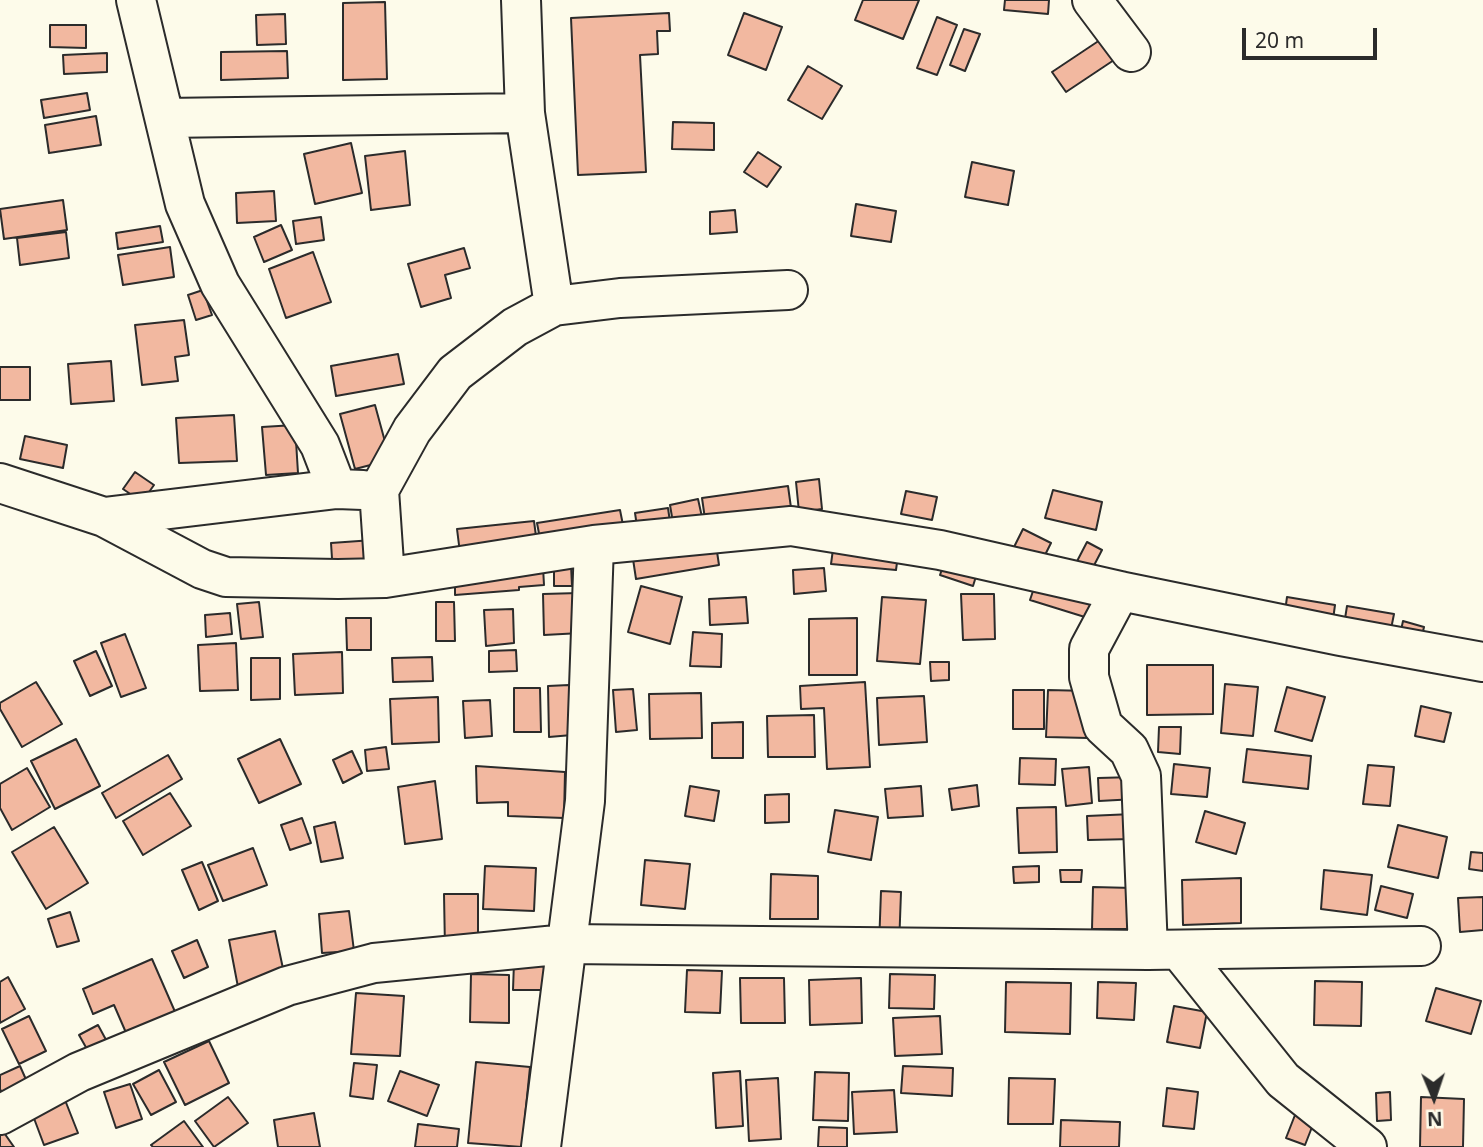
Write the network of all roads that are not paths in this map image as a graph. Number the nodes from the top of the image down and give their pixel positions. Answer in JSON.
{"nodes":[{"id":1,"x":136,"y":0,"type":"edge"},
{"id":2,"x":522,"y":0,"type":"edge"},
{"id":3,"x":1092,"y":0,"type":"edge"},
{"id":4,"x":1131,"y":52,"type":"dead end"},
{"id":5,"x":525,"y":113,"type":"junction"},
{"id":6,"x":165,"y":118,"type":"junction"},
{"id":7,"x":788,"y":290,"type":"dead end"},
{"id":8,"x":554,"y":306,"type":"junction"},
{"id":9,"x":0,"y":483,"type":"edge"},
{"id":10,"x":337,"y":489,"type":"junction"},
{"id":11,"x":379,"y":490,"type":"junction"},
{"id":12,"x":104,"y":517,"type":"junction"},
{"id":13,"x":594,"y":545,"type":"junction"},
{"id":14,"x":385,"y":578,"type":"junction"},
{"id":15,"x":1121,"y":591,"type":"junction"},
{"id":16,"x":1483,"y":662,"type":"edge"},
{"id":17,"x":567,"y":944,"type":"junction"},
{"id":18,"x":1421,"y":946,"type":"dead end"},
{"id":19,"x":1163,"y":950,"type":"junction"},
{"id":20,"x":0,"y":1115,"type":"edge"},
{"id":21,"x":541,"y":1147,"type":"edge"},
{"id":22,"x":1367,"y":1147,"type":"edge"}],
"edges":[{"from":1,"to":6,"type":"street"},
{"from":2,"to":5,"type":"street"},
{"from":3,"to":4,"type":"street"},
{"from":5,"to":6,"type":"street"},
{"from":5,"to":8,"type":"street"},
{"from":6,"to":10,"type":"street"},
{"from":7,"to":8,"type":"street"},
{"from":8,"to":11,"type":"street"},
{"from":9,"to":12,"type":"street"},
{"from":10,"to":11,"type":"street"},
{"from":10,"to":12,"type":"street"},
{"from":11,"to":14,"type":"street"},
{"from":12,"to":14,"type":"street"},
{"from":13,"to":14,"type":"street"},
{"from":13,"to":15,"type":"street"},
{"from":13,"to":17,"type":"street"},
{"from":15,"to":16,"type":"street"},
{"from":15,"to":19,"type":"street"},
{"from":17,"to":19,"type":"street"},
{"from":17,"to":20,"type":"street"},
{"from":17,"to":21,"type":"street"},
{"from":18,"to":19,"type":"street"},
{"from":19,"to":22,"type":"street"}]}
